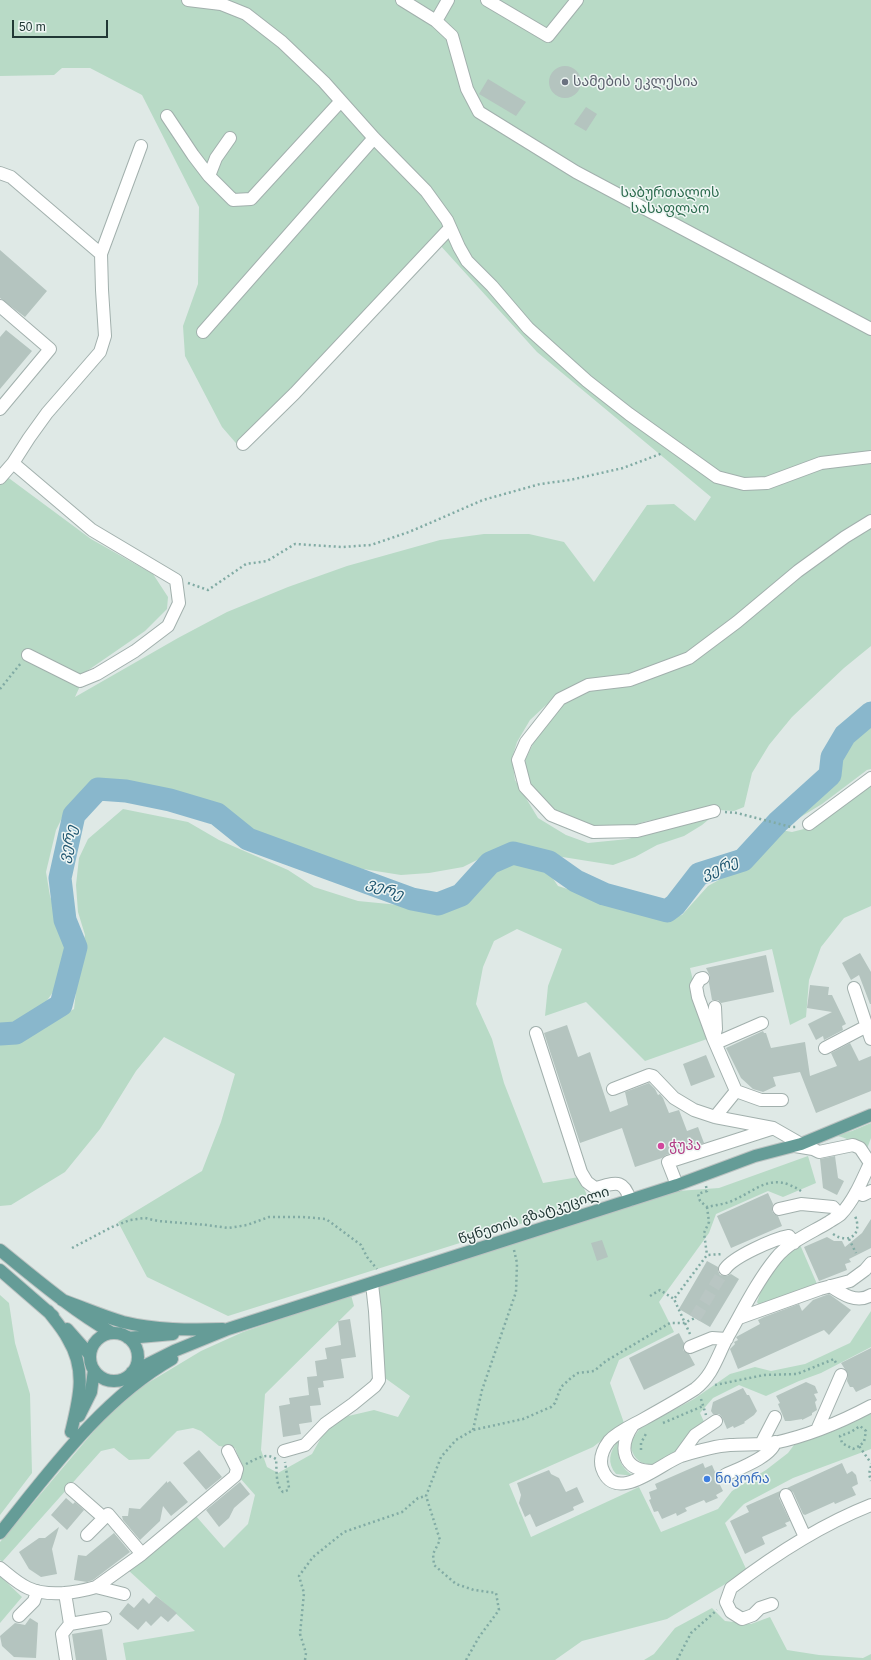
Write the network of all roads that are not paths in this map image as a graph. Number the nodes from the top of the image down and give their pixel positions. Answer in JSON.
{"nodes":[{"id":1,"x":188,"y":0,"type":"edge"},
{"id":2,"x":402,"y":0,"type":"edge"},
{"id":3,"x":448,"y":0,"type":"edge"},
{"id":4,"x":487,"y":0,"type":"edge"},
{"id":5,"x":577,"y":0,"type":"edge"},
{"id":6,"x":436,"y":21,"type":"junction"},
{"id":7,"x":340,"y":102,"type":"junction"},
{"id":8,"x":167,"y":116,"type":"dead end"},
{"id":9,"x":230,"y":138,"type":"dead end"},
{"id":10,"x":374,"y":138,"type":"junction"},
{"id":11,"x":141,"y":146,"type":"dead end"},
{"id":12,"x":0,"y":173,"type":"edge"},
{"id":13,"x":209,"y":176,"type":"junction"},
{"id":14,"x":450,"y":228,"type":"junction"},
{"id":15,"x":101,"y":254,"type":"junction"},
{"id":16,"x":0,"y":306,"type":"edge"},
{"id":17,"x":871,"y":329,"type":"edge"},
{"id":18,"x":203,"y":332,"type":"dead end"},
{"id":19,"x":0,"y":409,"type":"edge"},
{"id":20,"x":243,"y":444,"type":"dead end"},
{"id":21,"x":871,"y":457,"type":"edge"},
{"id":22,"x":13,"y":463,"type":"junction"},
{"id":23,"x":0,"y":478,"type":"edge"},
{"id":24,"x":871,"y":521,"type":"edge"},
{"id":25,"x":28,"y":654,"type":"road end"},
{"id":26,"x":871,"y":778,"type":"edge"},
{"id":27,"x":714,"y":811,"type":"road end"},
{"id":28,"x":808,"y":824,"type":"road end"},
{"id":29,"x":703,"y":978,"type":"dead end"},
{"id":30,"x":854,"y":988,"type":"dead end"},
{"id":31,"x":715,"y":1007,"type":"dead end"},
{"id":32,"x":762,"y":1023,"type":"dead end"},
{"id":33,"x":867,"y":1026,"type":"junction"},
{"id":34,"x":536,"y":1033,"type":"dead end"},
{"id":35,"x":871,"y":1039,"type":"edge"},
{"id":36,"x":714,"y":1041,"type":"junction"},
{"id":37,"x":825,"y":1048,"type":"dead end"},
{"id":38,"x":613,"y":1089,"type":"dead end"},
{"id":39,"x":736,"y":1091,"type":"junction"},
{"id":40,"x":782,"y":1100,"type":"dead end"},
{"id":41,"x":871,"y":1115,"type":"edge"},
{"id":42,"x":715,"y":1117,"type":"junction"},
{"id":43,"x":773,"y":1128,"type":"junction"},
{"id":44,"x":798,"y":1145,"type":"junction"},
{"id":45,"x":870,"y":1162,"type":"edge"},
{"id":46,"x":677,"y":1185,"type":"junction"},
{"id":47,"x":871,"y":1191,"type":"edge"},
{"id":48,"x":856,"y":1192,"type":"junction"},
{"id":49,"x":630,"y":1200,"type":"junction"},
{"id":50,"x":779,"y":1209,"type":"dead end"},
{"id":51,"x":843,"y":1211,"type":"junction"},
{"id":52,"x":794,"y":1243,"type":"junction"},
{"id":53,"x":0,"y":1250,"type":"edge"},
{"id":54,"x":871,"y":1263,"type":"edge"},
{"id":55,"x":725,"y":1269,"type":"tunnel mouth"},
{"id":56,"x":0,"y":1270,"type":"edge"},
{"id":57,"x":372,"y":1284,"type":"junction"},
{"id":58,"x":830,"y":1286,"type":"junction"},
{"id":59,"x":871,"y":1295,"type":"edge"},
{"id":60,"x":62,"y":1300,"type":"junction"},
{"id":61,"x":48,"y":1311,"type":"junction"},
{"id":62,"x":740,"y":1318,"type":"junction"},
{"id":63,"x":228,"y":1329,"type":"junction"},
{"id":64,"x":192,"y":1330,"type":"junction"},
{"id":65,"x":112,"y":1333,"type":"junction"},
{"id":66,"x":128,"y":1338,"type":"junction"},
{"id":67,"x":727,"y":1339,"type":"junction"},
{"id":68,"x":204,"y":1340,"type":"junction"},
{"id":69,"x":690,"y":1342,"type":"road end"},
{"id":70,"x":90,"y":1354,"type":"junction"},
{"id":71,"x":94,"y":1370,"type":"junction"},
{"id":72,"x":132,"y":1372,"type":"junction"},
{"id":73,"x":841,"y":1375,"type":"dead end"},
{"id":74,"x":122,"y":1379,"type":"junction"},
{"id":75,"x":871,"y":1406,"type":"edge"},
{"id":76,"x":776,"y":1417,"type":"dead end"},
{"id":77,"x":716,"y":1420,"type":"dead end"},
{"id":78,"x":634,"y":1424,"type":"junction"},
{"id":79,"x":91,"y":1425,"type":"junction"},
{"id":80,"x":817,"y":1430,"type":"junction"},
{"id":81,"x":71,"y":1432,"type":"junction"},
{"id":82,"x":775,"y":1442,"type":"junction"},
{"id":83,"x":761,"y":1444,"type":"junction"},
{"id":84,"x":228,"y":1451,"type":"dead end"},
{"id":85,"x":284,"y":1451,"type":"road end"},
{"id":86,"x":679,"y":1457,"type":"junction"},
{"id":87,"x":53,"y":1468,"type":"junction"},
{"id":88,"x":653,"y":1471,"type":"junction"},
{"id":89,"x":725,"y":1475,"type":"dead end"},
{"id":90,"x":71,"y":1489,"type":"dead end"},
{"id":91,"x":786,"y":1496,"type":"dead end"},
{"id":92,"x":871,"y":1505,"type":"edge"},
{"id":93,"x":104,"y":1518,"type":"junction"},
{"id":94,"x":0,"y":1533,"type":"edge"},
{"id":95,"x":87,"y":1535,"type":"dead end"},
{"id":96,"x":805,"y":1537,"type":"junction"},
{"id":97,"x":142,"y":1554,"type":"junction"},
{"id":98,"x":0,"y":1568,"type":"edge"},
{"id":99,"x":96,"y":1587,"type":"junction"},
{"id":100,"x":37,"y":1590,"type":"junction"},
{"id":101,"x":65,"y":1593,"type":"junction"},
{"id":102,"x":124,"y":1594,"type":"dead end"},
{"id":103,"x":772,"y":1604,"type":"dead end"},
{"id":104,"x":19,"y":1616,"type":"dead end"},
{"id":105,"x":105,"y":1618,"type":"dead end"},
{"id":106,"x":70,"y":1624,"type":"junction"},
{"id":107,"x":66,"y":1660,"type":"edge"}],
"edges":[{"from":1,"to":7,"type":"street"},
{"from":2,"to":6,"type":"street"},
{"from":3,"to":6,"type":"street"},
{"from":4,"to":5,"type":"street"},
{"from":6,"to":17,"type":"street"},
{"from":7,"to":10,"type":"street"},
{"from":7,"to":13,"type":"street"},
{"from":8,"to":13,"type":"street"},
{"from":9,"to":13,"type":"street"},
{"from":10,"to":14,"type":"street"},
{"from":10,"to":18,"type":"street"},
{"from":11,"to":15,"type":"street"},
{"from":12,"to":15,"type":"street"},
{"from":14,"to":20,"type":"street"},
{"from":14,"to":21,"type":"street"},
{"from":15,"to":22,"type":"street"},
{"from":16,"to":19,"type":"street"},
{"from":22,"to":23,"type":"street"},
{"from":22,"to":25,"type":"street"},
{"from":24,"to":27,"type":"street"},
{"from":26,"to":28,"type":"street"},
{"from":29,"to":36,"type":"street"},
{"from":30,"to":33,"type":"street"},
{"from":31,"to":36,"type":"street"},
{"from":32,"to":36,"type":"street"},
{"from":33,"to":35,"type":"street"},
{"from":33,"to":37,"type":"street"},
{"from":34,"to":49,"type":"street"},
{"from":36,"to":39,"type":"street"},
{"from":38,"to":42,"type":"street"},
{"from":39,"to":40,"type":"street"},
{"from":39,"to":42,"type":"street"},
{"from":41,"to":44,"type":"main road","name":"წყნეთის გზატკეცილი"},
{"from":42,"to":43,"type":"street"},
{"from":43,"to":44,"type":"street"},
{"from":43,"to":46,"type":"street"},
{"from":44,"to":45,"type":"street"},
{"from":44,"to":46,"type":"main road","name":"წყნეთის გზატკეცილი"},
{"from":45,"to":48,"type":"street"},
{"from":46,"to":49,"type":"main road","name":"წყნეთის გზატკეცილი"},
{"from":47,"to":48,"type":"street"},
{"from":48,"to":51,"type":"street"},
{"from":49,"to":57,"type":"main road","name":"წყნეთის გზატკეცილი"},
{"from":50,"to":51,"type":"street"},
{"from":51,"to":52,"type":"street"},
{"from":52,"to":55,"type":"street"},
{"from":52,"to":62,"type":"street"},
{"from":53,"to":60,"type":"main road"},
{"from":54,"to":58,"type":"street"},
{"from":56,"to":61,"type":"main road"},
{"from":57,"to":63,"type":"main road","name":"წყნეთის გზატკეცილი"},
{"from":57,"to":85,"type":"street"},
{"from":58,"to":59,"type":"street"},
{"from":58,"to":62,"type":"street"},
{"from":60,"to":64,"type":"main road"},
{"from":60,"to":65,"type":"main road"},
{"from":61,"to":70,"type":"main road"},
{"from":61,"to":81,"type":"main road"},
{"from":62,"to":67,"type":"street"},
{"from":63,"to":64,"type":"main road"},
{"from":63,"to":68,"type":"main road","name":"წყნეთის გზატკეცილი"},
{"from":64,"to":66,"type":"main road"},
{"from":65,"to":66,"type":"main road"},
{"from":65,"to":70,"type":"main road"},
{"from":66,"to":72,"type":"main road"},
{"from":67,"to":69,"type":"street"},
{"from":67,"to":78,"type":"street"},
{"from":68,"to":72,"type":"main road"},
{"from":68,"to":79,"type":"main road"},
{"from":70,"to":71,"type":"main road"},
{"from":71,"to":74,"type":"main road"},
{"from":71,"to":81,"type":"main road"},
{"from":72,"to":74,"type":"main road"},
{"from":73,"to":80,"type":"street"},
{"from":74,"to":79,"type":"main road"},
{"from":75,"to":80,"type":"street"},
{"from":76,"to":83,"type":"street"},
{"from":77,"to":86,"type":"street"},
{"from":78,"to":88,"type":"street"},
{"from":78,"to":88,"type":"street"},
{"from":79,"to":87,"type":"main road"},
{"from":80,"to":82,"type":"street"},
{"from":81,"to":87,"type":"main road"},
{"from":82,"to":83,"type":"street"},
{"from":82,"to":89,"type":"street"},
{"from":83,"to":86,"type":"street"},
{"from":84,"to":97,"type":"street"},
{"from":86,"to":88,"type":"street"},
{"from":87,"to":94,"type":"main road"},
{"from":90,"to":93,"type":"street"},
{"from":91,"to":96,"type":"street"},
{"from":92,"to":96,"type":"street"},
{"from":93,"to":95,"type":"street"},
{"from":93,"to":97,"type":"street"},
{"from":96,"to":103,"type":"street"},
{"from":97,"to":99,"type":"street"},
{"from":98,"to":100,"type":"street"},
{"from":99,"to":101,"type":"street"},
{"from":99,"to":102,"type":"street"},
{"from":100,"to":101,"type":"street"},
{"from":100,"to":104,"type":"street"},
{"from":101,"to":106,"type":"street"},
{"from":105,"to":106,"type":"street"},
{"from":106,"to":107,"type":"street"}]}
